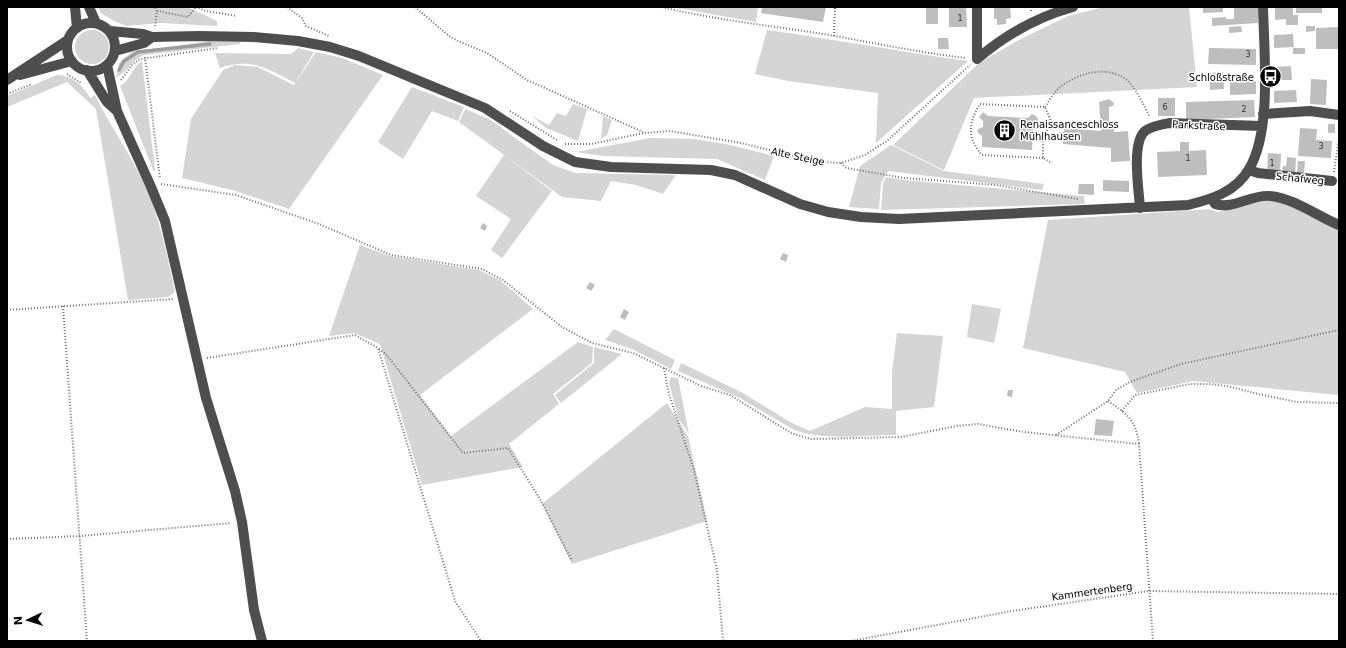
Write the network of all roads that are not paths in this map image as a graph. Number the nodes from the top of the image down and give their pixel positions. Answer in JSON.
{"nodes":[{"id":1,"x":75,"y":7,"type":"edge"},
{"id":2,"x":90,"y":7,"type":"edge"},
{"id":3,"x":977,"y":7,"type":"edge"},
{"id":4,"x":1073,"y":7,"type":"edge"},
{"id":5,"x":1263,"y":7,"type":"edge"},
{"id":6,"x":96,"y":23,"type":"junction"},
{"id":7,"x":77,"y":28,"type":"junction"},
{"id":8,"x":110,"y":31,"type":"junction"},
{"id":9,"x":152,"y":37,"type":"junction"},
{"id":10,"x":68,"y":40,"type":"junction"},
{"id":11,"x":115,"y":51,"type":"junction"},
{"id":12,"x":72,"y":60,"type":"junction"},
{"id":13,"x":107,"y":65,"type":"junction"},
{"id":14,"x":87,"y":70,"type":"junction"},
{"id":15,"x":9,"y":79,"type":"edge"},
{"id":16,"x":117,"y":111,"type":"junction"},
{"id":17,"x":1263,"y":114,"type":"junction"},
{"id":18,"x":1339,"y":114,"type":"edge"},
{"id":19,"x":1262,"y":126,"type":"junction"},
{"id":20,"x":1249,"y":170,"type":"junction"},
{"id":21,"x":1332,"y":181,"type":"road end"},
{"id":22,"x":1212,"y":199,"type":"junction"},
{"id":23,"x":1140,"y":208,"type":"junction"},
{"id":24,"x":1339,"y":225,"type":"edge"},
{"id":25,"x":262,"y":641,"type":"edge"}],
"edges":[{"from":1,"to":7,"type":"street"},
{"from":2,"to":6,"type":"street"},
{"from":3,"to":4,"type":"street"},
{"from":5,"to":17,"type":"street"},
{"from":6,"to":7,"type":"street"},
{"from":6,"to":8,"type":"street"},
{"from":7,"to":10,"type":"street"},
{"from":8,"to":9,"type":"street"},
{"from":8,"to":11,"type":"street"},
{"from":9,"to":11,"type":"street"},
{"from":9,"to":23,"type":"street"},
{"from":10,"to":12,"type":"street"},
{"from":10,"to":15,"type":"street"},
{"from":11,"to":13,"type":"street"},
{"from":12,"to":14,"type":"street"},
{"from":12,"to":15,"type":"street"},
{"from":13,"to":14,"type":"street"},
{"from":13,"to":16,"type":"street"},
{"from":14,"to":16,"type":"street"},
{"from":16,"to":25,"type":"street"},
{"from":17,"to":18,"type":"street"},
{"from":17,"to":19,"type":"street"},
{"from":19,"to":20,"type":"street"},
{"from":19,"to":23,"type":"street","name":"Parkstraße"},
{"from":20,"to":21,"type":"street","name":"Schafweg"},
{"from":20,"to":22,"type":"street"},
{"from":22,"to":23,"type":"street"},
{"from":22,"to":24,"type":"street"}]}
